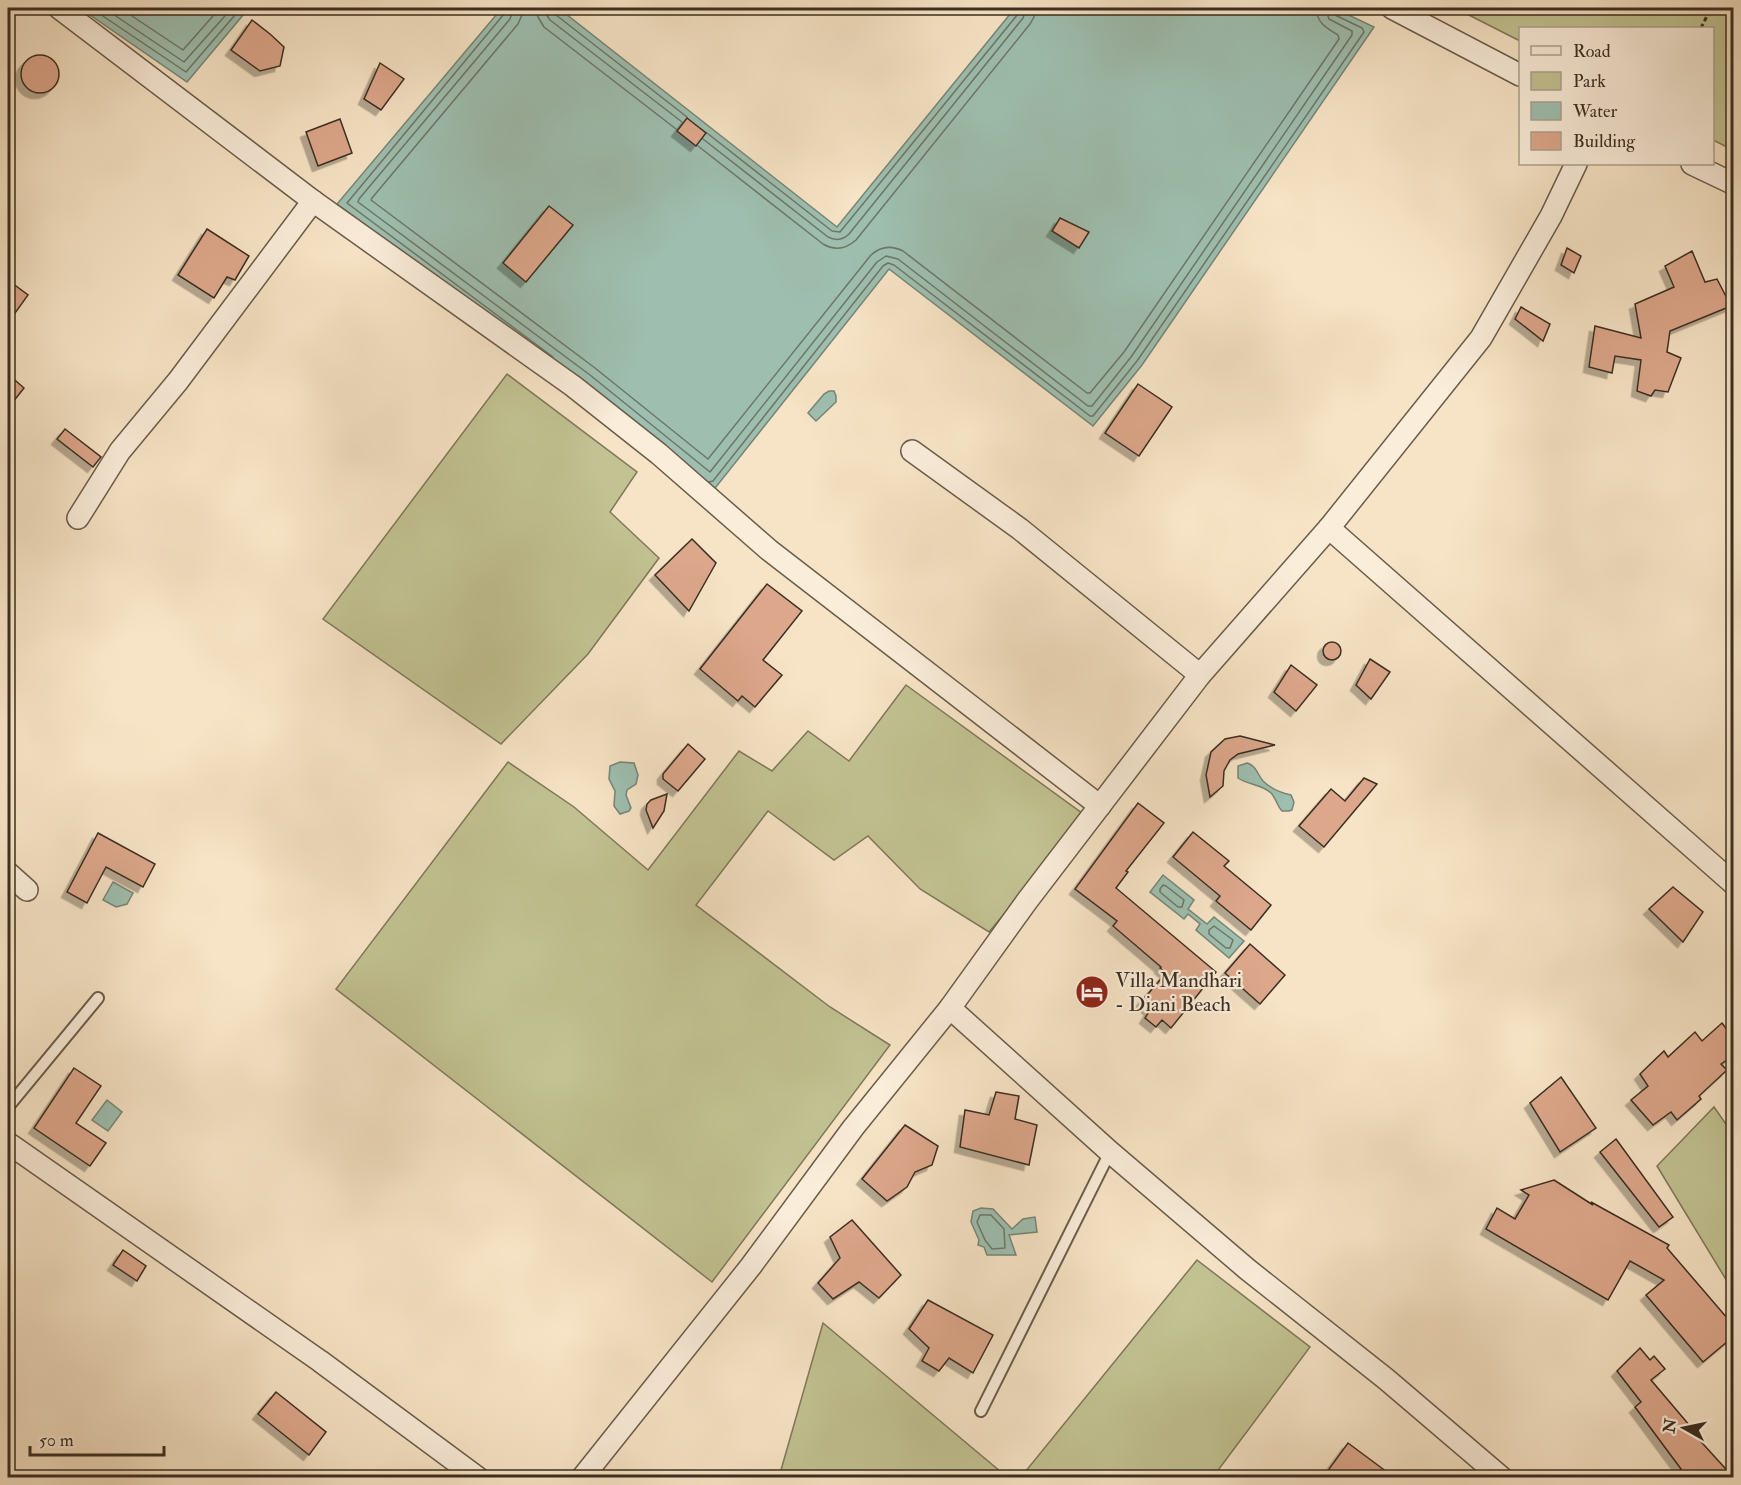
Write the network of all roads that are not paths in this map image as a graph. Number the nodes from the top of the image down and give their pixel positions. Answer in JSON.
{"nodes":[{"id":1,"x":59,"y":8,"type":"edge"},
{"id":2,"x":1392,"y":8,"type":"edge"},
{"id":3,"x":1519,"y":74,"type":"edge"},
{"id":4,"x":1576,"y":165,"type":"edge"},
{"id":5,"x":1694,"y":165,"type":"edge"},
{"id":6,"x":1734,"y":184,"type":"edge"},
{"id":7,"x":313,"y":201,"type":"junction"},
{"id":8,"x":912,"y":451,"type":"dead end"},
{"id":9,"x":78,"y":518,"type":"dead end"},
{"id":10,"x":1329,"y":528,"type":"junction"},
{"id":11,"x":1200,"y":675,"type":"junction"},
{"id":12,"x":1101,"y":806,"type":"junction"},
{"id":13,"x":8,"y":873,"type":"edge"},
{"id":14,"x":1734,"y":884,"type":"edge"},
{"id":15,"x":27,"y":890,"type":"dead end"},
{"id":16,"x":98,"y":998,"type":"dead end"},
{"id":17,"x":950,"y":1008,"type":"junction"},
{"id":18,"x":8,"y":1107,"type":"edge"},
{"id":19,"x":8,"y":1143,"type":"edge"},
{"id":20,"x":1110,"y":1152,"type":"junction"},
{"id":21,"x":981,"y":1411,"type":"dead end"},
{"id":22,"x":478,"y":1478,"type":"edge"},
{"id":23,"x":582,"y":1478,"type":"edge"},
{"id":24,"x":1502,"y":1478,"type":"edge"}],
"edges":[{"from":1,"to":7,"type":"street"},
{"from":2,"to":3,"type":"street"},
{"from":4,"to":10,"type":"street"},
{"from":5,"to":6,"type":"street"},
{"from":7,"to":9,"type":"street"},
{"from":7,"to":12,"type":"street"},
{"from":8,"to":11,"type":"street"},
{"from":10,"to":11,"type":"street"},
{"from":10,"to":14,"type":"street"},
{"from":11,"to":12,"type":"street"},
{"from":12,"to":17,"type":"street"},
{"from":13,"to":15,"type":"street"},
{"from":16,"to":18,"type":"lane"},
{"from":17,"to":20,"type":"street"},
{"from":17,"to":23,"type":"street"},
{"from":19,"to":22,"type":"street"},
{"from":20,"to":21,"type":"lane"},
{"from":20,"to":24,"type":"street"}]}
